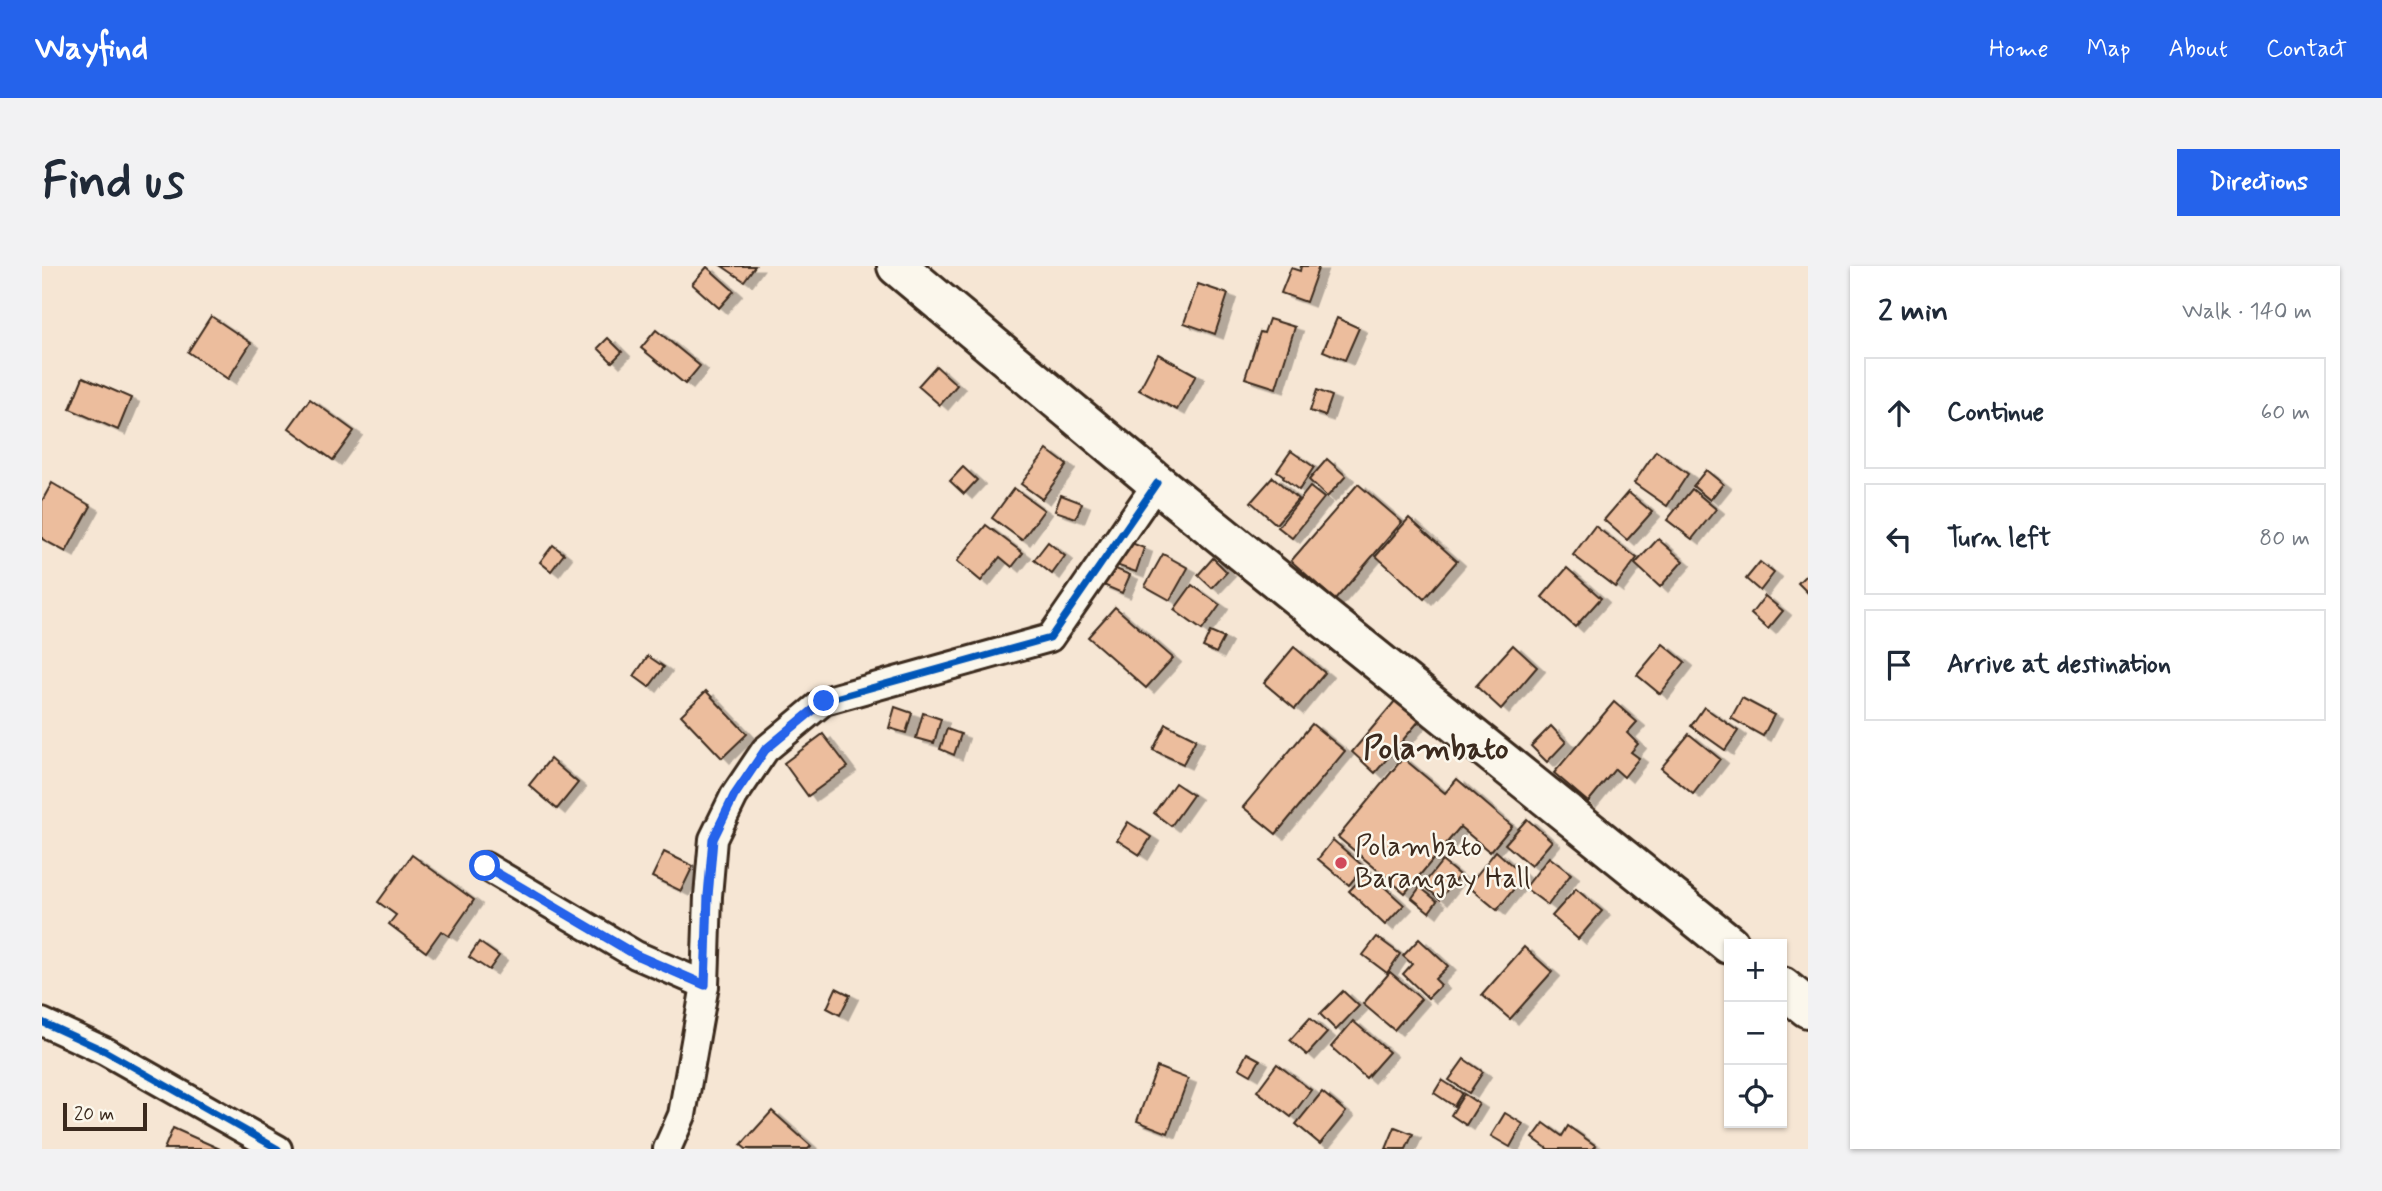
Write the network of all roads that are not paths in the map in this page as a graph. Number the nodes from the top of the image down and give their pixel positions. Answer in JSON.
{"nodes":[{"id":1,"x":897,"y":266,"type":"edge"},
{"id":2,"x":1157,"y":483,"type":"junction"},
{"id":3,"x":485,"y":866,"type":"dead end"},
{"id":4,"x":1724,"y":940,"type":"edge"},
{"id":5,"x":705,"y":985,"type":"junction"},
{"id":6,"x":1787,"y":991,"type":"edge"},
{"id":7,"x":1808,"y":1008,"type":"edge"},
{"id":8,"x":42,"y":1022,"type":"edge"},
{"id":9,"x":278,"y":1149,"type":"edge"},
{"id":10,"x":667,"y":1149,"type":"edge"}],
"edges":[{"from":1,"to":2,"type":"highway"},
{"from":2,"to":4,"type":"highway"},
{"from":2,"to":5,"type":"street"},
{"from":3,"to":5,"type":"street"},
{"from":5,"to":10,"type":"street"},
{"from":6,"to":7,"type":"highway"},
{"from":8,"to":9,"type":"street"}]}
